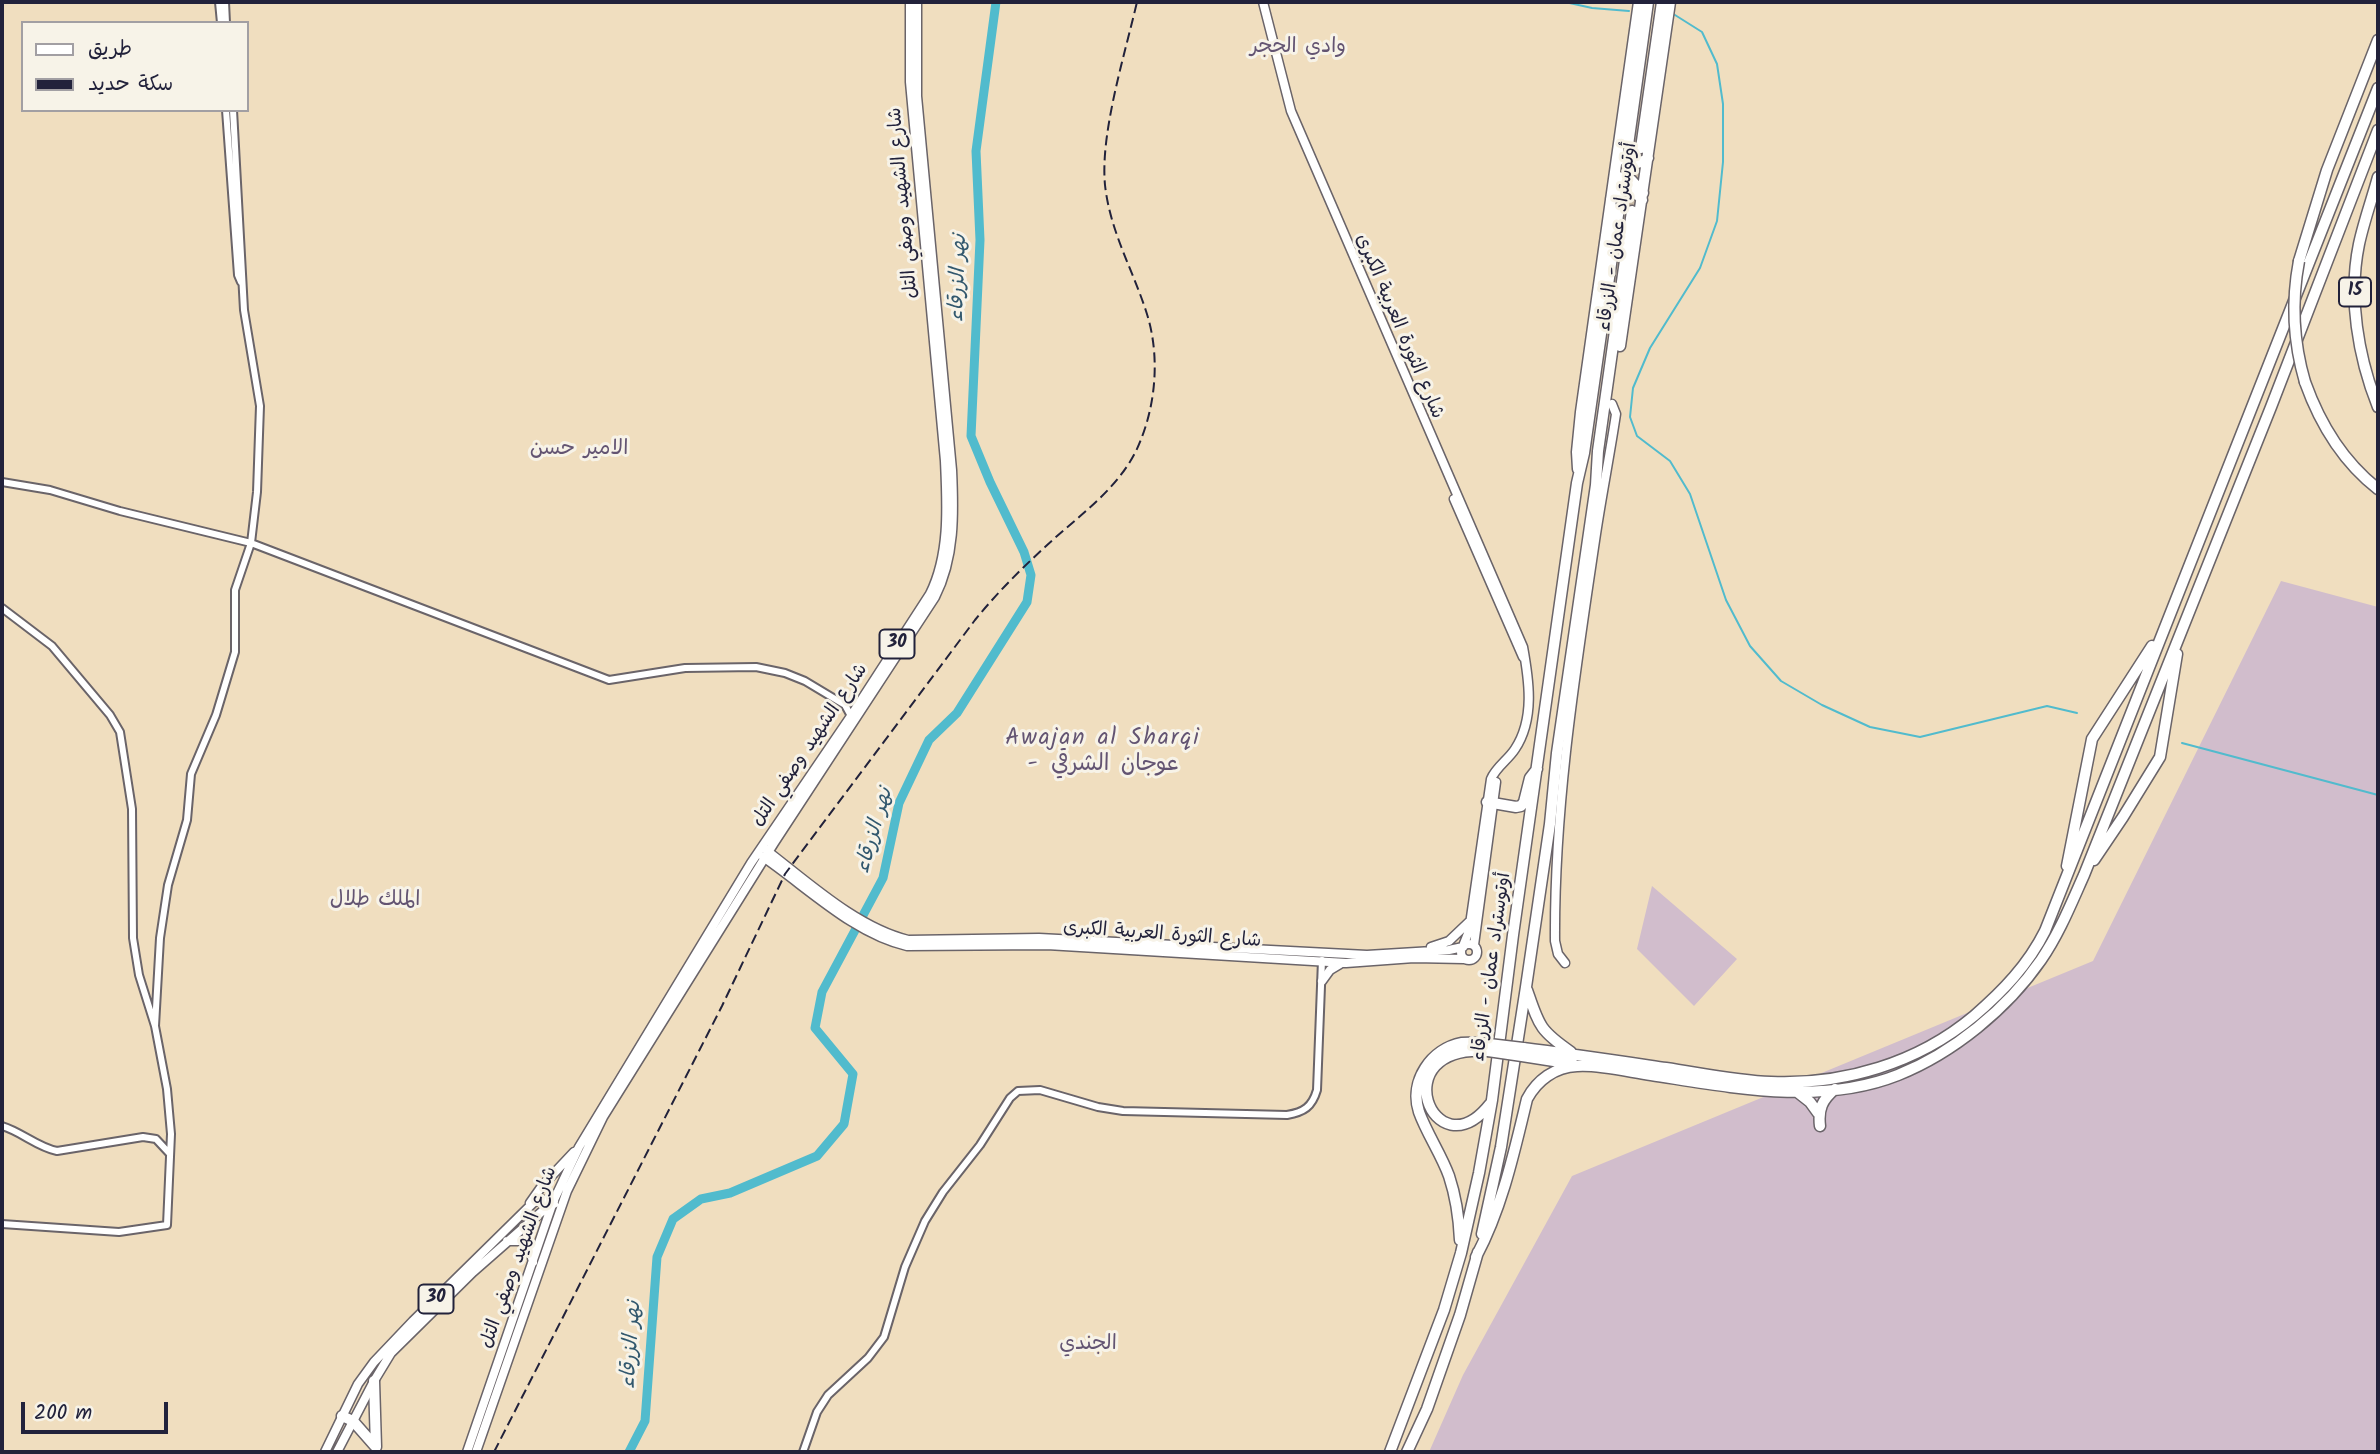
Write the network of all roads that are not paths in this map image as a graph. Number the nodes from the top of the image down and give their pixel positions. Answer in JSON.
{"nodes":[{"id":1,"x":219,"y":2,"type":"edge"},
{"id":2,"x":225,"y":2,"type":"edge"},
{"id":3,"x":910,"y":2,"type":"edge"},
{"id":4,"x":917,"y":2,"type":"edge"},
{"id":5,"x":1261,"y":2,"type":"edge"},
{"id":6,"x":1639,"y":2,"type":"edge"},
{"id":7,"x":1648,"y":2,"type":"edge"},
{"id":8,"x":1662,"y":2,"type":"edge"},
{"id":9,"x":1670,"y":2,"type":"edge"},
{"id":10,"x":221,"y":21,"type":"edge"},
{"id":11,"x":226,"y":21,"type":"edge"},
{"id":12,"x":2378,"y":40,"type":"edge"},
{"id":13,"x":2378,"y":88,"type":"edge"},
{"id":14,"x":226,"y":112,"type":"edge"},
{"id":15,"x":233,"y":112,"type":"edge"},
{"id":16,"x":2378,"y":130,"type":"edge"},
{"id":17,"x":1628,"y":145,"type":"tunnel mouth"},
{"id":18,"x":1641,"y":148,"type":"tunnel mouth"},
{"id":19,"x":1618,"y":152,"type":"junction"},
{"id":20,"x":1648,"y":162,"type":"junction"},
{"id":21,"x":1620,"y":177,"type":"junction"},
{"id":22,"x":2378,"y":177,"type":"edge"},
{"id":23,"x":1642,"y":196,"type":"junction"},
{"id":24,"x":1611,"y":199,"type":"junction"},
{"id":25,"x":1619,"y":208,"type":"tunnel mouth"},
{"id":26,"x":1632,"y":211,"type":"tunnel mouth"},
{"id":27,"x":242,"y":284,"type":"junction"},
{"id":28,"x":1612,"y":404,"type":"junction"},
{"id":29,"x":2378,"y":407,"type":"edge"},
{"id":30,"x":1579,"y":474,"type":"junction"},
{"id":31,"x":1597,"y":477,"type":"junction"},
{"id":32,"x":2,"y":481,"type":"edge"},
{"id":33,"x":2378,"y":489,"type":"edge"},
{"id":34,"x":251,"y":543,"type":"junction"},
{"id":35,"x":2,"y":608,"type":"edge"},
{"id":36,"x":2164,"y":628,"type":"junction"},
{"id":37,"x":2180,"y":636,"type":"junction"},
{"id":38,"x":851,"y":716,"type":"junction"},
{"id":39,"x":1538,"y":769,"type":"junction"},
{"id":40,"x":1489,"y":805,"type":"junction"},
{"id":41,"x":1555,"y":824,"type":"junction"},
{"id":42,"x":1530,"y":829,"type":"junction"},
{"id":43,"x":774,"y":843,"type":"junction"},
{"id":44,"x":763,"y":853,"type":"junction"},
{"id":45,"x":776,"y":862,"type":"junction"},
{"id":46,"x":756,"y":872,"type":"junction"},
{"id":47,"x":2084,"y":875,"type":"junction"},
{"id":48,"x":2065,"y":882,"type":"junction"},
{"id":49,"x":1471,"y":920,"type":"junction"},
{"id":50,"x":864,"y":923,"type":"junction"},
{"id":51,"x":1474,"y":945,"type":"junction"},
{"id":52,"x":1463,"y":946,"type":"junction"},
{"id":53,"x":1414,"y":951,"type":"junction"},
{"id":54,"x":1322,"y":958,"type":"junction"},
{"id":55,"x":1464,"y":958,"type":"junction"},
{"id":56,"x":1302,"y":960,"type":"junction"},
{"id":57,"x":1346,"y":963,"type":"junction"},
{"id":58,"x":1565,"y":963,"type":"dead end"},
{"id":59,"x":1322,"y":981,"type":"junction"},
{"id":60,"x":1526,"y":988,"type":"junction"},
{"id":61,"x":155,"y":1026,"type":"junction"},
{"id":62,"x":1489,"y":1047,"type":"junction"},
{"id":63,"x":1522,"y":1052,"type":"junction"},
{"id":64,"x":1574,"y":1054,"type":"junction"},
{"id":65,"x":1583,"y":1062,"type":"junction"},
{"id":66,"x":1741,"y":1083,"type":"junction"},
{"id":67,"x":1836,"y":1089,"type":"junction"},
{"id":68,"x":1796,"y":1091,"type":"junction"},
{"id":69,"x":1492,"y":1100,"type":"junction"},
{"id":70,"x":1818,"y":1113,"type":"junction"},
{"id":71,"x":1820,"y":1125,"type":"dead end"},
{"id":72,"x":2,"y":1126,"type":"edge"},
{"id":73,"x":579,"y":1147,"type":"junction"},
{"id":74,"x":170,"y":1154,"type":"junction"},
{"id":75,"x":567,"y":1191,"type":"junction"},
{"id":76,"x":553,"y":1202,"type":"junction"},
{"id":77,"x":527,"y":1208,"type":"junction"},
{"id":78,"x":559,"y":1213,"type":"junction"},
{"id":79,"x":2,"y":1224,"type":"edge"},
{"id":80,"x":507,"y":1241,"type":"junction"},
{"id":81,"x":1461,"y":1253,"type":"junction"},
{"id":82,"x":1476,"y":1257,"type":"junction"},
{"id":83,"x":533,"y":1264,"type":"junction"},
{"id":84,"x":374,"y":1381,"type":"junction"},
{"id":85,"x":342,"y":1416,"type":"junction"},
{"id":86,"x":353,"y":1421,"type":"junction"},
{"id":87,"x":377,"y":1450,"type":"edge"},
{"id":88,"x":325,"y":1452,"type":"edge"},
{"id":89,"x":337,"y":1452,"type":"edge"},
{"id":90,"x":467,"y":1452,"type":"edge"},
{"id":91,"x":476,"y":1452,"type":"edge"},
{"id":92,"x":803,"y":1452,"type":"edge"},
{"id":93,"x":1390,"y":1452,"type":"edge"},
{"id":94,"x":1407,"y":1452,"type":"edge"}],
"edges":[{"from":1,"to":10,"type":"street"},
{"from":2,"to":11,"type":"street"},
{"from":3,"to":38,"type":"main road","name":"شارع الشهيد وصفي التل","number":"30"},
{"from":4,"to":43,"type":"main road","name":"شارع الشهيد وصفي التل","number":"30"},
{"from":5,"to":40,"type":"main road","name":"شارع الثورة العربية الكبرى"},
{"from":6,"to":19,"type":"highway","name":"أوتوستراد عمان - الزرقاء"},
{"from":7,"to":17,"type":"highway","name":"أوتوستراد عمان - الزرقاء"},
{"from":8,"to":18,"type":"highway","name":"أوتوستراد عمان - الزرقاء"},
{"from":9,"to":20,"type":"highway","name":"أوتوستراد عمان - الزرقاء"},
{"from":12,"to":33,"type":"highway","bridge":true},
{"from":13,"to":36,"type":"highway"},
{"from":14,"to":27,"type":"street"},
{"from":15,"to":27,"type":"street"},
{"from":16,"to":37,"type":"highway"},
{"from":19,"to":20,"type":"highway"},
{"from":19,"to":21,"type":"highway","name":"أوتوستراد عمان - الزرقاء"},
{"from":20,"to":21,"type":"highway"},
{"from":20,"to":23,"type":"highway","name":"أوتوستراد عمان - الزرقاء"},
{"from":21,"to":23,"type":"highway"},
{"from":21,"to":24,"type":"highway","name":"أوتوستراد عمان - الزرقاء"},
{"from":22,"to":29,"type":"highway","number":"15"},
{"from":23,"to":24,"type":"highway"},
{"from":23,"to":28,"type":"highway","name":"أوتوستراد عمان - الزرقاء"},
{"from":24,"to":30,"type":"highway","name":"أوتوستراد عمان - الزرقاء"},
{"from":25,"to":30,"type":"highway","name":"أوتوستراد عمان - الزرقاء"},
{"from":26,"to":31,"type":"highway","name":"أوتوستراد عمان - الزرقاء"},
{"from":27,"to":34,"type":"street"},
{"from":28,"to":31,"type":"highway","name":"أوتوستراد عمان - الزرقاء"},
{"from":28,"to":41,"type":"main road"},
{"from":30,"to":39,"type":"highway","name":"أوتوستراد عمان - الزرقاء"},
{"from":31,"to":41,"type":"highway","name":"أوتوستراد عمان - الزرقاء"},
{"from":32,"to":34,"type":"street"},
{"from":34,"to":38,"type":"street"},
{"from":34,"to":61,"type":"street"},
{"from":35,"to":61,"type":"street"},
{"from":36,"to":48,"type":"highway"},
{"from":36,"to":48,"type":"highway"},
{"from":37,"to":47,"type":"highway"},
{"from":37,"to":47,"type":"highway"},
{"from":38,"to":44,"type":"main road","name":"شارع الشهيد وصفي التل","number":"30"},
{"from":39,"to":40,"type":"highway"},
{"from":39,"to":42,"type":"highway","name":"أوتوستراد عمان - الزرقاء"},
{"from":40,"to":42,"type":"highway"},
{"from":40,"to":49,"type":"main road","name":"شارع الثورة العربية الكبرى"},
{"from":40,"to":51,"type":"main road","name":"شارع الثورة العربية الكبرى"},
{"from":41,"to":58,"type":"main road"},
{"from":41,"to":60,"type":"highway","name":"أوتوستراد عمان - الزرقاء"},
{"from":42,"to":69,"type":"highway","name":"أوتوستراد عمان - الزرقاء"},
{"from":43,"to":44,"type":"main road","name":"شارع الشهيد وصفي التل","number":"30"},
{"from":43,"to":45,"type":"main road"},
{"from":44,"to":45,"type":"main road"},
{"from":44,"to":46,"type":"main road","name":"شارع الشهيد وصفي التل","number":"30"},
{"from":44,"to":73,"type":"main road","name":"شارع الشهيد وصفي التل","number":"30"},
{"from":45,"to":46,"type":"main road"},
{"from":45,"to":50,"type":"main road"},
{"from":46,"to":75,"type":"main road","name":"شارع الشهيد وصفي التل","number":"30"},
{"from":47,"to":67,"type":"highway"},
{"from":48,"to":66,"type":"highway"},
{"from":49,"to":52,"type":"main road","name":"شارع الثورة العربية الكبرى"},
{"from":49,"to":53,"type":"main road"},
{"from":50,"to":54,"type":"main road","name":"شارع الثورة العربية الكبرى"},
{"from":50,"to":56,"type":"main road","name":"شارع الثورة العربية الكبرى"},
{"from":51,"to":52,"type":"main road"},
{"from":51,"to":55,"type":"main road"},
{"from":52,"to":53,"type":"main road","name":"شارع الثورة العربية الكبرى"},
{"from":52,"to":55,"type":"main road"},
{"from":53,"to":54,"type":"main road","name":"شارع الثورة العربية الكبرى"},
{"from":54,"to":56,"type":"main road","name":"شارع الثورة العربية الكبرى"},
{"from":54,"to":57,"type":"main road","name":"شارع الثورة العربية الكبرى"},
{"from":54,"to":59,"type":"street"},
{"from":55,"to":57,"type":"main road","name":"شارع الثورة العربية الكبرى"},
{"from":56,"to":59,"type":"main road"},
{"from":57,"to":59,"type":"main road"},
{"from":59,"to":92,"type":"street"},
{"from":60,"to":64,"type":"highway"},
{"from":60,"to":82,"type":"highway","name":"أوتوستراد عمان - الزرقاء"},
{"from":61,"to":74,"type":"street"},
{"from":62,"to":63,"type":"highway","bridge":true},
{"from":62,"to":69,"type":"highway"},
{"from":62,"to":81,"type":"highway"},
{"from":63,"to":64,"type":"highway"},
{"from":63,"to":65,"type":"highway"},
{"from":64,"to":65,"type":"highway"},
{"from":65,"to":66,"type":"highway"},
{"from":65,"to":82,"type":"highway"},
{"from":66,"to":68,"type":"highway"},
{"from":67,"to":68,"type":"highway"},
{"from":67,"to":70,"type":"highway"},
{"from":68,"to":70,"type":"highway"},
{"from":69,"to":81,"type":"highway","name":"أوتوستراد عمان - الزرقاء"},
{"from":70,"to":71,"type":"highway"},
{"from":72,"to":74,"type":"street"},
{"from":73,"to":76,"type":"main road","name":"شارع الشهيد وصفي التل","number":"30"},
{"from":73,"to":77,"type":"main road"},
{"from":74,"to":79,"type":"street"},
{"from":75,"to":76,"type":"main road","number":"30"},
{"from":75,"to":78,"type":"main road","name":"شارع الشهيد وصفي التل"},
{"from":76,"to":77,"type":"main road","number":"30"},
{"from":76,"to":78,"type":"main road"},
{"from":76,"to":80,"type":"main road","number":"30"},
{"from":76,"to":83,"type":"main road","name":"شارع الشهيد وصفي التل"},
{"from":77,"to":85,"type":"main road","number":"30"},
{"from":78,"to":91,"type":"main road","name":"شارع الشهيد وصفي التل"},
{"from":80,"to":83,"type":"main road"},
{"from":80,"to":84,"type":"main road","number":"30"},
{"from":81,"to":93,"type":"highway","name":"أوتوستراد عمان - الزرقاء"},
{"from":82,"to":94,"type":"highway","name":"أوتوستراد عمان - الزرقاء"},
{"from":83,"to":90,"type":"main road","name":"شارع الشهيد وصفي التل"},
{"from":84,"to":86,"type":"main road","number":"30"},
{"from":84,"to":87,"type":"highway"},
{"from":85,"to":86,"type":"highway"},
{"from":85,"to":88,"type":"main road","number":"30"},
{"from":86,"to":87,"type":"highway"},
{"from":86,"to":89,"type":"main road","number":"30"}]}
